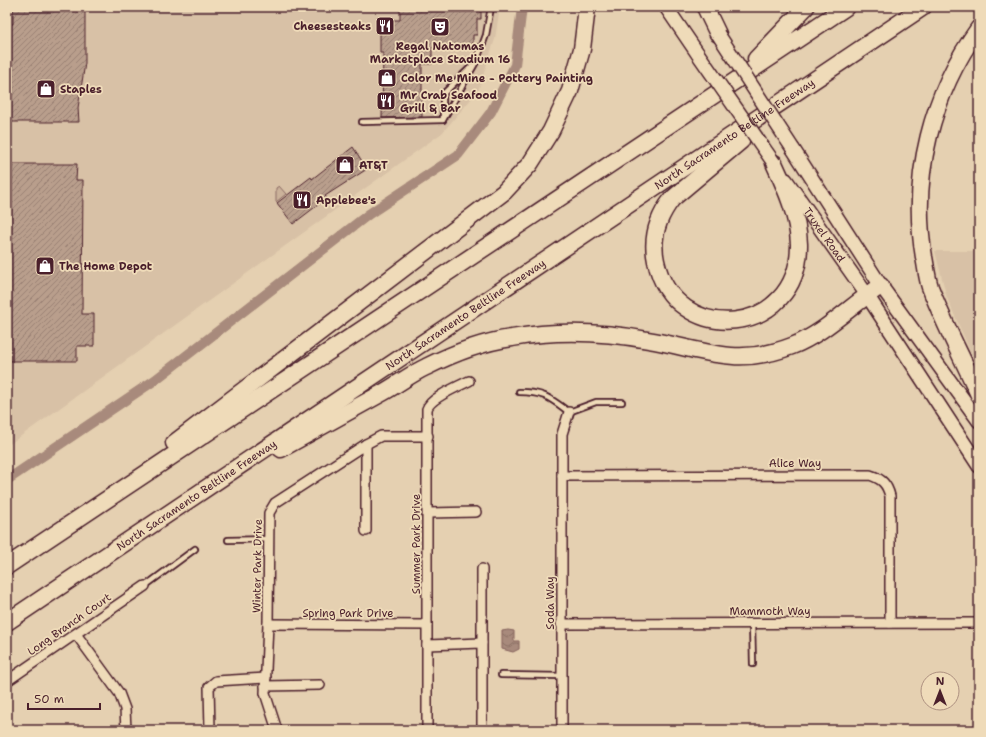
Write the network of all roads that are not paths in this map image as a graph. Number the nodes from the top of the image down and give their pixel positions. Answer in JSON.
{"nodes":[{"id":1,"x":490,"y":7,"type":"edge"},
{"id":2,"x":587,"y":7,"type":"edge"},
{"id":3,"x":666,"y":7,"type":"edge"},
{"id":4,"x":699,"y":7,"type":"edge"},
{"id":5,"x":705,"y":7,"type":"edge"},
{"id":6,"x":806,"y":7,"type":"edge"},
{"id":7,"x":846,"y":7,"type":"edge"},
{"id":8,"x":923,"y":7,"type":"edge"},
{"id":9,"x":979,"y":28,"type":"edge"},
{"id":10,"x":718,"y":34,"type":"junction"},
{"id":11,"x":476,"y":62,"type":"junction"},
{"id":12,"x":734,"y":82,"type":"junction"},
{"id":13,"x":803,"y":89,"type":"junction"},
{"id":14,"x":443,"y":120,"type":"junction"},
{"id":15,"x":362,"y":122,"type":"dead end"},
{"id":16,"x":774,"y":163,"type":"junction"},
{"id":17,"x":881,"y":286,"type":"junction"},
{"id":18,"x":867,"y":295,"type":"junction"},
{"id":19,"x":469,"y":381,"type":"dead end"},
{"id":20,"x":519,"y":392,"type":"dead end"},
{"id":21,"x":979,"y":395,"type":"edge"},
{"id":22,"x":622,"y":402,"type":"dead end"},
{"id":23,"x":569,"y":412,"type":"junction"},
{"id":24,"x":979,"y":421,"type":"edge"},
{"id":25,"x":428,"y":436,"type":"junction"},
{"id":26,"x":366,"y":444,"type":"junction"},
{"id":27,"x":979,"y":466,"type":"edge"},
{"id":28,"x":562,"y":476,"type":"junction"},
{"id":29,"x":183,"y":503,"type":"junction"},
{"id":30,"x":476,"y":512,"type":"dead end"},
{"id":31,"x":428,"y":513,"type":"junction"},
{"id":32,"x":366,"y":532,"type":"dead end"},
{"id":33,"x":47,"y":539,"type":"junction"},
{"id":34,"x":269,"y":539,"type":"junction"},
{"id":35,"x":228,"y":540,"type":"dead end"},
{"id":36,"x":195,"y":549,"type":"dead end"},
{"id":37,"x":7,"y":566,"type":"edge"},
{"id":38,"x":482,"y":569,"type":"dead end"},
{"id":39,"x":145,"y":586,"type":"joint"},
{"id":40,"x":7,"y":622,"type":"edge"},
{"id":41,"x":752,"y":623,"type":"junction"},
{"id":42,"x":890,"y":623,"type":"junction"},
{"id":43,"x":979,"y":623,"type":"edge"},
{"id":44,"x":268,"y":624,"type":"junction"},
{"id":45,"x":562,"y":624,"type":"junction"},
{"id":46,"x":427,"y":625,"type":"junction"},
{"id":47,"x":76,"y":634,"type":"junction"},
{"id":48,"x":482,"y":643,"type":"junction"},
{"id":49,"x":427,"y":644,"type":"junction"},
{"id":50,"x":753,"y":664,"type":"dead end"},
{"id":51,"x":501,"y":675,"type":"dead end"},
{"id":52,"x":562,"y":676,"type":"junction"},
{"id":53,"x":7,"y":681,"type":"edge"},
{"id":54,"x":266,"y":682,"type":"junction"},
{"id":55,"x":320,"y":684,"type":"dead end"},
{"id":56,"x":126,"y":730,"type":"edge"},
{"id":57,"x":210,"y":730,"type":"edge"},
{"id":58,"x":277,"y":730,"type":"edge"},
{"id":59,"x":427,"y":730,"type":"edge"},
{"id":60,"x":482,"y":730,"type":"edge"},
{"id":61,"x":562,"y":730,"type":"edge"}],
"edges":[{"from":1,"to":11,"type":"lane"},
{"from":2,"to":33,"type":"highway"},
{"from":3,"to":16,"type":"main road","name":"Truxel Road","bridge":true},
{"from":4,"to":10,"type":"main road","name":"Truxel Road"},
{"from":5,"to":10,"type":"highway"},
{"from":6,"to":12,"type":"highway"},
{"from":7,"to":12,"type":"highway"},
{"from":8,"to":13,"type":"highway","name":"North Sacramento Beltline Freeway"},
{"from":9,"to":21,"type":"highway"},
{"from":10,"to":17,"type":"main road","name":"Truxel Road","bridge":true},
{"from":11,"to":14,"type":"lane"},
{"from":11,"to":14,"type":"lane"},
{"from":12,"to":33,"type":"highway"},
{"from":13,"to":16,"type":"highway"},
{"from":13,"to":29,"type":"highway","name":"North Sacramento Beltline Freeway"},
{"from":14,"to":15,"type":"lane"},
{"from":16,"to":18,"type":"main road","name":"Truxel Road"},
{"from":17,"to":18,"type":"highway"},
{"from":17,"to":24,"type":"main road","name":"Truxel Road"},
{"from":18,"to":27,"type":"main road","name":"Truxel Road"},
{"from":18,"to":29,"type":"highway"},
{"from":19,"to":25,"type":"street","name":"Summer Park Drive"},
{"from":20,"to":23,"type":"lane"},
{"from":22,"to":23,"type":"lane"},
{"from":23,"to":28,"type":"street","name":"Soda Way"},
{"from":25,"to":26,"type":"street","name":"Winter Park Drive"},
{"from":25,"to":31,"type":"street","name":"Summer Park Drive"},
{"from":26,"to":32,"type":"street"},
{"from":26,"to":34,"type":"street","name":"Winter Park Drive"},
{"from":28,"to":42,"type":"street","name":"Alice Way"},
{"from":28,"to":45,"type":"street","name":"Soda Way"},
{"from":29,"to":40,"type":"highway","name":"North Sacramento Beltline Freeway"},
{"from":30,"to":31,"type":"street"},
{"from":31,"to":46,"type":"street","name":"Summer Park Drive"},
{"from":33,"to":37,"type":"highway"},
{"from":34,"to":35,"type":"lane"},
{"from":34,"to":44,"type":"street","name":"Winter Park Drive"},
{"from":36,"to":39,"type":"lane"},
{"from":38,"to":48,"type":"street"},
{"from":39,"to":47,"type":"street","name":"Long Branch Court"},
{"from":41,"to":42,"type":"street","name":"Mammoth Way"},
{"from":41,"to":45,"type":"street","name":"Mammoth Way"},
{"from":41,"to":50,"type":"lane"},
{"from":42,"to":43,"type":"street","name":"Mammoth Way"},
{"from":44,"to":46,"type":"street","name":"Spring Park Drive"},
{"from":44,"to":54,"type":"street","name":"Winter Park Drive"},
{"from":45,"to":52,"type":"street","name":"Soda Way"},
{"from":46,"to":49,"type":"street","name":"Summer Park Drive"},
{"from":47,"to":53,"type":"street","name":"Long Branch Court"},
{"from":47,"to":56,"type":"street"},
{"from":48,"to":49,"type":"street"},
{"from":48,"to":60,"type":"street"},
{"from":49,"to":59,"type":"street","name":"Summer Park Drive"},
{"from":51,"to":52,"type":"lane"},
{"from":52,"to":61,"type":"street","name":"Soda Way"},
{"from":54,"to":55,"type":"street"},
{"from":54,"to":57,"type":"street"},
{"from":54,"to":58,"type":"street","name":"Winter Park Drive"}]}
